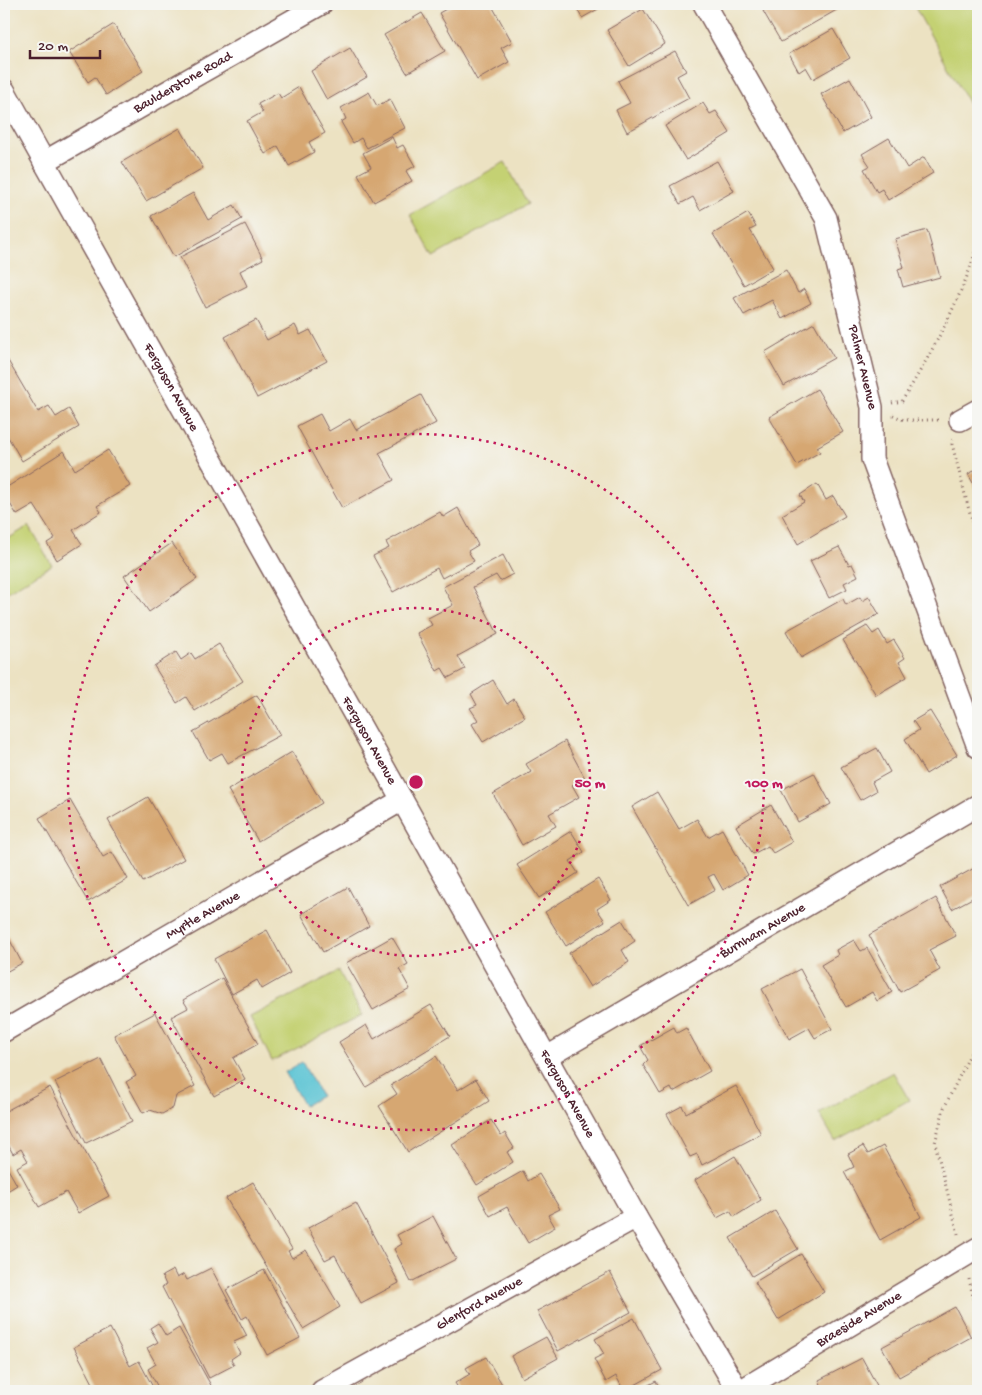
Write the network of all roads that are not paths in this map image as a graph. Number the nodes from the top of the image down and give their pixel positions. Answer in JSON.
{"nodes":[{"id":1,"x":321,"y":4,"type":"edge"},
{"id":2,"x":704,"y":4,"type":"edge"},
{"id":3,"x":4,"y":90,"type":"edge"},
{"id":4,"x":44,"y":162,"type":"junction"},
{"id":5,"x":978,"y":410,"type":"edge"},
{"id":6,"x":960,"y":420,"type":"road end"},
{"id":7,"x":978,"y":747,"type":"edge"},
{"id":8,"x":402,"y":800,"type":"junction"},
{"id":9,"x":978,"y":805,"type":"edge"},
{"id":10,"x":4,"y":1031,"type":"edge"},
{"id":11,"x":547,"y":1057,"type":"junction"},
{"id":12,"x":636,"y":1217,"type":"junction"},
{"id":13,"x":971,"y":1252,"type":"edge"},
{"id":14,"x":322,"y":1391,"type":"edge"},
{"id":15,"x":739,"y":1391,"type":"edge"}],
"edges":[{"from":1,"to":4,"type":"street","name":"Baulderstone Road"},
{"from":2,"to":7,"type":"street","name":"Palmer Avenue"},
{"from":3,"to":4,"type":"street","name":"Ferguson Avenue"},
{"from":4,"to":8,"type":"street","name":"Ferguson Avenue"},
{"from":5,"to":6,"type":"street"},
{"from":8,"to":10,"type":"street","name":"Myrtle Avenue"},
{"from":8,"to":11,"type":"street","name":"Ferguson Avenue"},
{"from":9,"to":11,"type":"street","name":"Burnham Avenue"},
{"from":11,"to":12,"type":"street","name":"Ferguson Avenue"},
{"from":12,"to":14,"type":"street","name":"Glenford Avenue"},
{"from":12,"to":15,"type":"street","name":"Ferguson Avenue"},
{"from":13,"to":15,"type":"street","name":"Braeside Avenue"}]}
